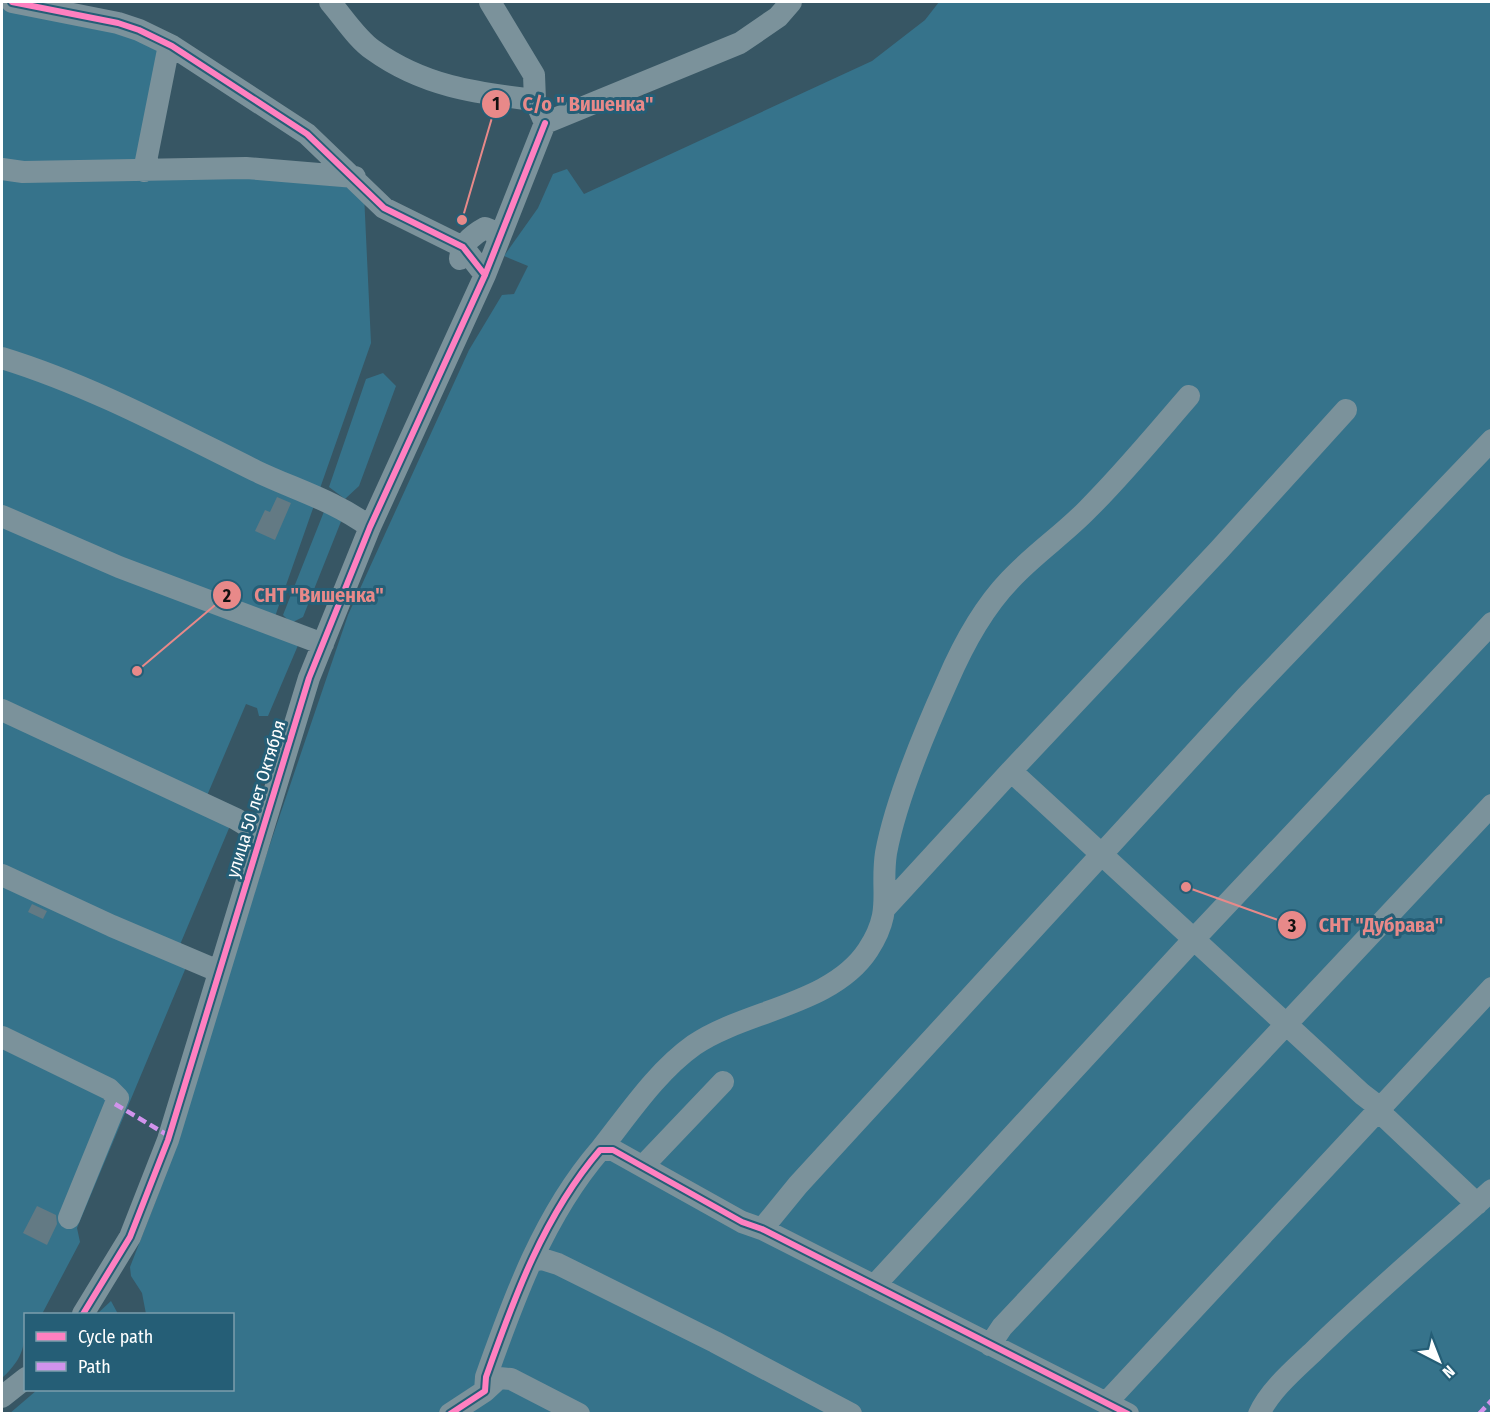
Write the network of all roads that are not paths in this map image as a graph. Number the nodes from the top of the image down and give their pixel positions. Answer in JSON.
{"nodes":[{"id":1,"x":12,"y":2,"type":"edge"},
{"id":2,"x":330,"y":2,"type":"edge"},
{"id":3,"x":490,"y":2,"type":"edge"},
{"id":4,"x":791,"y":2,"type":"edge"},
{"id":5,"x":169,"y":45,"type":"junction"},
{"id":6,"x":535,"y":99,"type":"junction"},
{"id":7,"x":544,"y":123,"type":"junction"},
{"id":8,"x":2,"y":169,"type":"edge"},
{"id":9,"x":144,"y":171,"type":"junction"},
{"id":10,"x":355,"y":177,"type":"junction"},
{"id":11,"x":498,"y":242,"type":"junction"},
{"id":12,"x":463,"y":247,"type":"junction"},
{"id":13,"x":485,"y":275,"type":"junction"},
{"id":14,"x":475,"y":297,"type":"junction"},
{"id":15,"x":2,"y":358,"type":"edge"},
{"id":16,"x":1189,"y":396,"type":"dead end"},
{"id":17,"x":1346,"y":410,"type":"dead end"},
{"id":18,"x":1491,"y":440,"type":"edge"},
{"id":19,"x":2,"y":516,"type":"edge"},
{"id":20,"x":370,"y":527,"type":"junction"},
{"id":21,"x":1491,"y":623,"type":"edge"},
{"id":22,"x":323,"y":644,"type":"junction"},
{"id":23,"x":2,"y":710,"type":"edge"},
{"id":24,"x":1011,"y":771,"type":"junction"},
{"id":25,"x":1491,"y":805,"type":"edge"},
{"id":26,"x":261,"y":834,"type":"junction"},
{"id":27,"x":1103,"y":853,"type":"junction"},
{"id":28,"x":2,"y":875,"type":"edge"},
{"id":29,"x":886,"y":907,"type":"junction"},
{"id":30,"x":1194,"y":939,"type":"junction"},
{"id":31,"x":218,"y":971,"type":"junction"},
{"id":32,"x":1491,"y":988,"type":"edge"},
{"id":33,"x":1285,"y":1023,"type":"junction"},
{"id":34,"x":2,"y":1037,"type":"edge"},
{"id":35,"x":723,"y":1082,"type":"dead end"},
{"id":36,"x":1379,"y":1107,"type":"junction"},
{"id":37,"x":600,"y":1150,"type":"junction"},
{"id":38,"x":643,"y":1166,"type":"junction"},
{"id":39,"x":1484,"y":1197,"type":"edge"},
{"id":40,"x":69,"y":1218,"type":"dead end"},
{"id":41,"x":762,"y":1229,"type":"junction"},
{"id":42,"x":532,"y":1261,"type":"junction"},
{"id":43,"x":874,"y":1286,"type":"junction"},
{"id":44,"x":84,"y":1313,"type":"edge"},
{"id":45,"x":990,"y":1345,"type":"junction"},
{"id":46,"x":24,"y":1380,"type":"edge"},
{"id":47,"x":485,"y":1391,"type":"junction"},
{"id":48,"x":2,"y":1397,"type":"edge"},
{"id":49,"x":1107,"y":1402,"type":"junction"},
{"id":50,"x":814,"y":1405,"type":"edge"},
{"id":51,"x":450,"y":1413,"type":"edge"},
{"id":52,"x":579,"y":1413,"type":"edge"},
{"id":53,"x":851,"y":1413,"type":"edge"},
{"id":54,"x":1128,"y":1413,"type":"edge"},
{"id":55,"x":1259,"y":1413,"type":"edge"}],
"edges":[{"from":1,"to":5,"type":"street"},
{"from":2,"to":6,"type":"street"},
{"from":3,"to":6,"type":"street"},
{"from":4,"to":7,"type":"street"},
{"from":5,"to":9,"type":"street"},
{"from":5,"to":10,"type":"street"},
{"from":6,"to":7,"type":"street"},
{"from":7,"to":11,"type":"street","name":"улица 50 лет Октября"},
{"from":8,"to":9,"type":"street"},
{"from":9,"to":10,"type":"street"},
{"from":10,"to":12,"type":"street"},
{"from":11,"to":12,"type":"street"},
{"from":11,"to":13,"type":"street","name":"улица 50 лет Октября"},
{"from":12,"to":13,"type":"street"},
{"from":12,"to":14,"type":"street"},
{"from":13,"to":14,"type":"street","name":"улица 50 лет Октября"},
{"from":14,"to":20,"type":"street","name":"улица 50 лет Октября"},
{"from":15,"to":20,"type":"street"},
{"from":16,"to":29,"type":"street"},
{"from":17,"to":24,"type":"street"},
{"from":18,"to":27,"type":"street"},
{"from":19,"to":22,"type":"street"},
{"from":20,"to":22,"type":"street","name":"улица 50 лет Октября"},
{"from":21,"to":30,"type":"street"},
{"from":22,"to":26,"type":"street","name":"улица 50 лет Октября"},
{"from":23,"to":26,"type":"street"},
{"from":24,"to":27,"type":"street"},
{"from":24,"to":29,"type":"street"},
{"from":25,"to":33,"type":"street"},
{"from":26,"to":31,"type":"street","name":"улица 50 лет Октября"},
{"from":27,"to":30,"type":"street"},
{"from":27,"to":41,"type":"street"},
{"from":28,"to":31,"type":"street"},
{"from":29,"to":37,"type":"street"},
{"from":30,"to":33,"type":"street"},
{"from":30,"to":43,"type":"street"},
{"from":31,"to":44,"type":"street","name":"улица 50 лет Октября"},
{"from":32,"to":36,"type":"street"},
{"from":33,"to":36,"type":"street"},
{"from":33,"to":45,"type":"street"},
{"from":34,"to":40,"type":"street"},
{"from":35,"to":38,"type":"street"},
{"from":36,"to":39,"type":"street"},
{"from":36,"to":49,"type":"street"},
{"from":37,"to":38,"type":"street"},
{"from":37,"to":42,"type":"street"},
{"from":38,"to":41,"type":"street"},
{"from":39,"to":55,"type":"street"},
{"from":41,"to":43,"type":"street"},
{"from":42,"to":47,"type":"street"},
{"from":42,"to":50,"type":"street"},
{"from":43,"to":45,"type":"street"},
{"from":45,"to":49,"type":"street"},
{"from":46,"to":48,"type":"street"},
{"from":47,"to":51,"type":"street"},
{"from":47,"to":52,"type":"street"},
{"from":49,"to":54,"type":"street"},
{"from":50,"to":53,"type":"street"}]}
